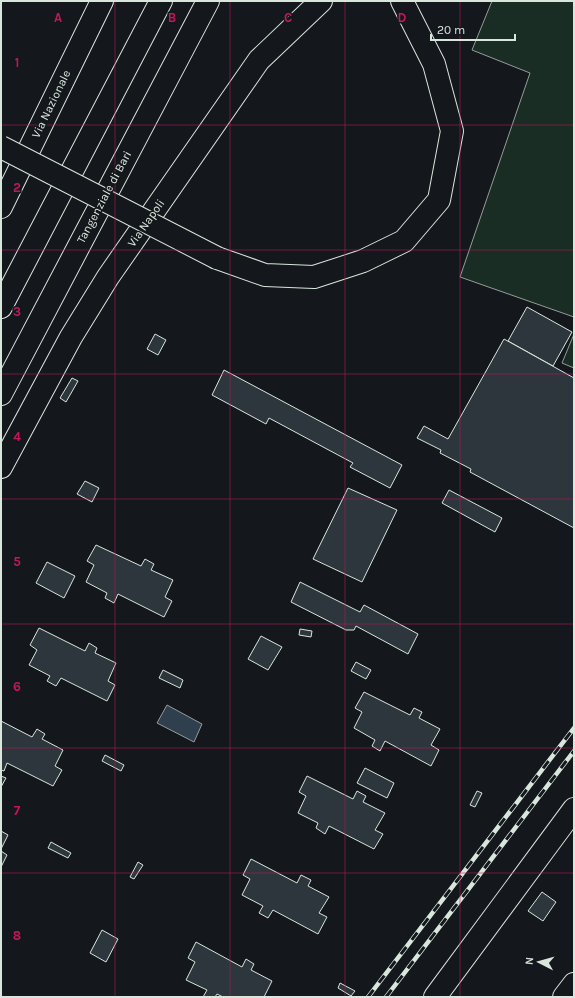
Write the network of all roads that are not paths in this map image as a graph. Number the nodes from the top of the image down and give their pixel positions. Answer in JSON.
{"nodes":[{"id":1,"x":102,"y":1,"type":"edge"},
{"id":2,"x":161,"y":1,"type":"edge"},
{"id":3,"x":208,"y":1,"type":"edge"},
{"id":4,"x":322,"y":1,"type":"edge"},
{"id":5,"x":402,"y":1,"type":"edge"},
{"id":6,"x":1,"y":147,"type":"edge"},
{"id":7,"x":1,"y":207,"type":"edge"},
{"id":8,"x":1,"y":307,"type":"edge"},
{"id":9,"x":1,"y":394,"type":"edge"},
{"id":10,"x":1,"y":467,"type":"edge"},
{"id":11,"x":574,"y":809,"type":"edge"},
{"id":12,"x":574,"y":984,"type":"edge"},
{"id":13,"x":435,"y":997,"type":"edge"},
{"id":14,"x":564,"y":997,"type":"edge"}],
"edges":[{"from":1,"to":7,"type":"main road","name":"Via Nazionale"},
{"from":2,"to":8,"type":"main road"},
{"from":3,"to":9,"type":"main road","name":"Tangenziale di Bari"},
{"from":4,"to":10,"type":"main road","name":"Via Napoli"},
{"from":5,"to":6,"type":"main road","bridge":true},
{"from":11,"to":13,"type":"main road"},
{"from":12,"to":14,"type":"main road"}]}
